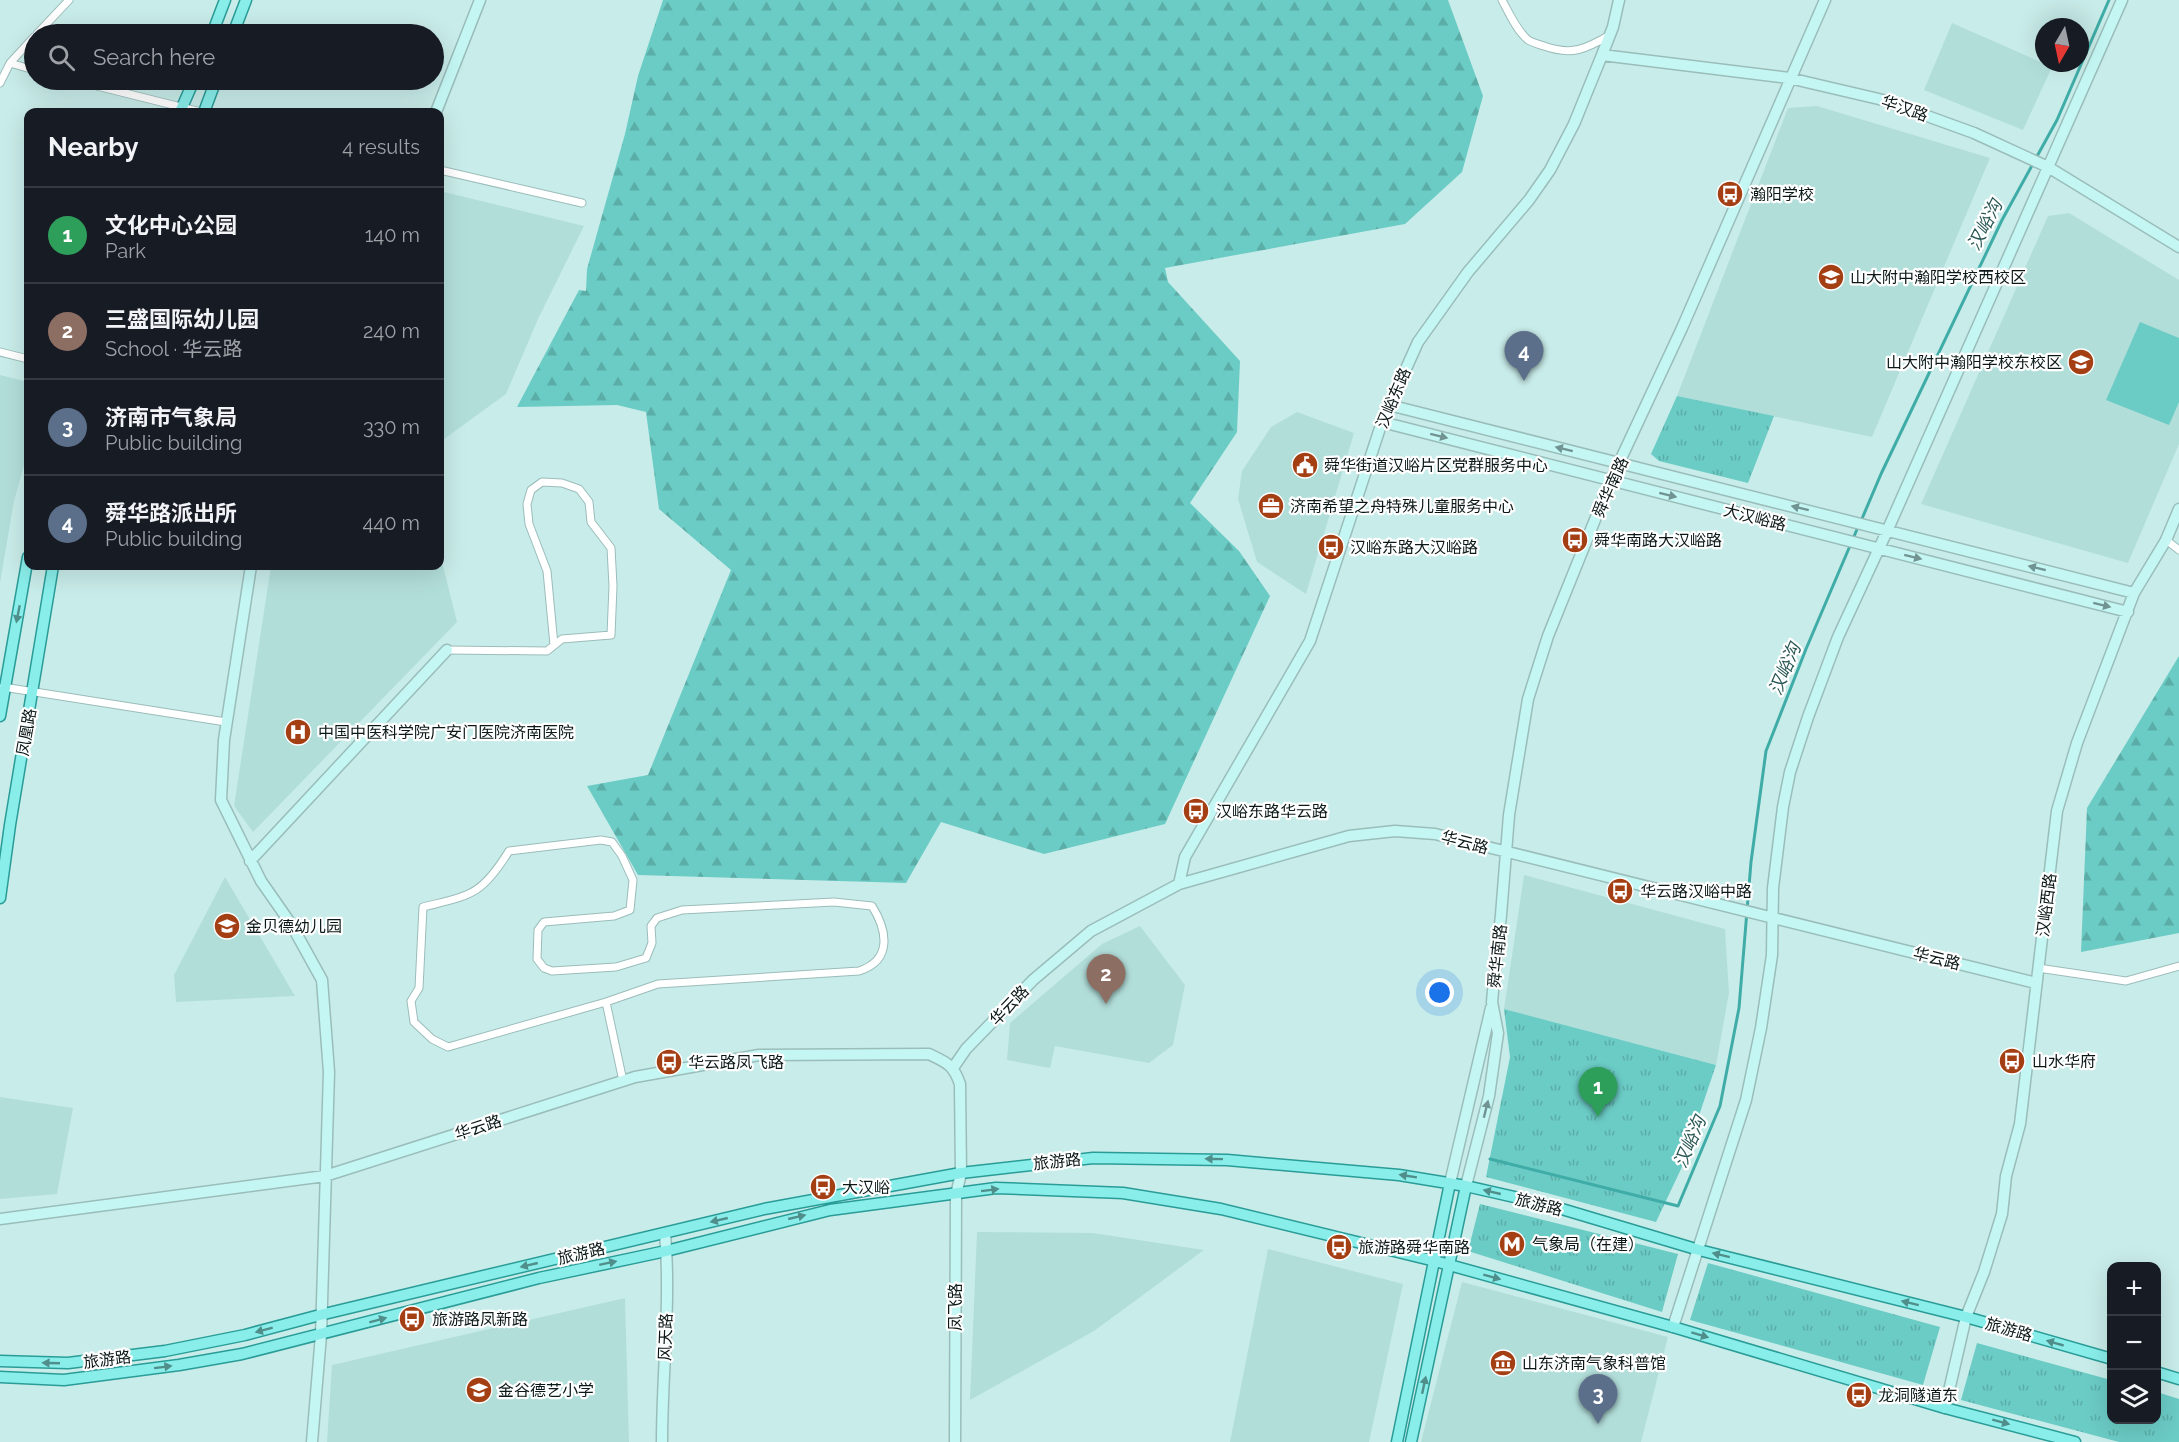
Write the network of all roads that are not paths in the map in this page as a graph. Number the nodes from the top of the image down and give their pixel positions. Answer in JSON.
{"nodes":[{"id":1,"x":69,"y":0,"type":"edge"},
{"id":2,"x":225,"y":0,"type":"edge"},
{"id":3,"x":246,"y":0,"type":"edge"},
{"id":4,"x":480,"y":0,"type":"edge"},
{"id":5,"x":1502,"y":0,"type":"edge"},
{"id":6,"x":1619,"y":0,"type":"edge"},
{"id":7,"x":1825,"y":0,"type":"edge"},
{"id":8,"x":2122,"y":0,"type":"edge"},
{"id":9,"x":47,"y":24,"type":"edge"},
{"id":10,"x":216,"y":24,"type":"edge"},
{"id":11,"x":237,"y":24,"type":"edge"},
{"id":12,"x":1610,"y":35,"type":"junction"},
{"id":13,"x":24,"y":48,"type":"edge"},
{"id":14,"x":1602,"y":55,"type":"junction"},
{"id":15,"x":10,"y":63,"type":"junction"},
{"id":16,"x":24,"y":66,"type":"edge"},
{"id":17,"x":1790,"y":78,"type":"junction"},
{"id":18,"x":0,"y":83,"type":"edge"},
{"id":19,"x":109,"y":90,"type":"edge"},
{"id":20,"x":190,"y":90,"type":"edge"},
{"id":21,"x":212,"y":90,"type":"edge"},
{"id":22,"x":174,"y":108,"type":"edge"},
{"id":23,"x":182,"y":108,"type":"edge"},
{"id":24,"x":204,"y":108,"type":"edge"},
{"id":25,"x":438,"y":108,"type":"edge"},
{"id":26,"x":2039,"y":163,"type":"junction"},
{"id":27,"x":444,"y":171,"type":"edge"},
{"id":28,"x":582,"y":203,"type":"dead end"},
{"id":29,"x":2179,"y":247,"type":"edge"},
{"id":30,"x":0,"y":352,"type":"edge"},
{"id":31,"x":24,"y":358,"type":"edge"},
{"id":32,"x":1389,"y":405,"type":"junction"},
{"id":33,"x":1382,"y":422,"type":"junction"},
{"id":34,"x":1620,"y":463,"type":"junction"},
{"id":35,"x":1611,"y":480,"type":"junction"},
{"id":36,"x":2179,"y":509,"type":"edge"},
{"id":37,"x":1888,"y":530,"type":"junction"},
{"id":38,"x":2166,"y":540,"type":"junction"},
{"id":39,"x":1879,"y":549,"type":"junction"},
{"id":40,"x":2179,"y":550,"type":"edge"},
{"id":41,"x":25,"y":570,"type":"edge"},
{"id":42,"x":52,"y":570,"type":"edge"},
{"id":43,"x":250,"y":570,"type":"edge"},
{"id":44,"x":2134,"y":593,"type":"junction"},
{"id":45,"x":2128,"y":612,"type":"junction"},
{"id":46,"x":554,"y":645,"type":"junction"},
{"id":47,"x":447,"y":650,"type":"joint"},
{"id":48,"x":2,"y":687,"type":"edge"},
{"id":49,"x":33,"y":692,"type":"junction"},
{"id":50,"x":0,"y":716,"type":"edge"},
{"id":51,"x":226,"y":722,"type":"junction"},
{"id":52,"x":1505,"y":853,"type":"junction"},
{"id":53,"x":250,"y":861,"type":"junction"},
{"id":54,"x":1179,"y":884,"type":"junction"},
{"id":55,"x":0,"y":898,"type":"edge"},
{"id":56,"x":1772,"y":916,"type":"junction"},
{"id":57,"x":2179,"y":966,"type":"edge"},
{"id":58,"x":2038,"y":968,"type":"junction"},
{"id":59,"x":2036,"y":983,"type":"junction"},
{"id":60,"x":606,"y":1002,"type":"junction"},
{"id":61,"x":1492,"y":1002,"type":"junction"},
{"id":62,"x":953,"y":1068,"type":"junction"},
{"id":63,"x":624,"y":1081,"type":"junction"},
{"id":64,"x":962,"y":1173,"type":"junction"},
{"id":65,"x":325,"y":1176,"type":"junction"},
{"id":66,"x":1450,"y":1183,"type":"junction"},
{"id":67,"x":1466,"y":1186,"type":"junction"},
{"id":68,"x":956,"y":1195,"type":"junction"},
{"id":69,"x":0,"y":1219,"type":"edge"},
{"id":70,"x":665,"y":1233,"type":"junction"},
{"id":71,"x":1699,"y":1250,"type":"junction"},
{"id":72,"x":666,"y":1251,"type":"junction"},
{"id":73,"x":1435,"y":1261,"type":"junction"},
{"id":74,"x":1449,"y":1265,"type":"junction"},
{"id":75,"x":320,"y":1315,"type":"junction"},
{"id":76,"x":1966,"y":1317,"type":"junction"},
{"id":77,"x":1673,"y":1327,"type":"junction"},
{"id":78,"x":321,"y":1335,"type":"junction"},
{"id":79,"x":2107,"y":1358,"type":"edge"},
{"id":80,"x":0,"y":1361,"type":"edge"},
{"id":81,"x":2161,"y":1373,"type":"edge"},
{"id":82,"x":0,"y":1377,"type":"edge"},
{"id":83,"x":2179,"y":1379,"type":"edge"},
{"id":84,"x":1944,"y":1408,"type":"junction"},
{"id":85,"x":312,"y":1442,"type":"edge"},
{"id":86,"x":662,"y":1442,"type":"edge"},
{"id":87,"x":955,"y":1442,"type":"edge"},
{"id":88,"x":1397,"y":1442,"type":"edge"},
{"id":89,"x":1411,"y":1442,"type":"edge"},
{"id":90,"x":2075,"y":1442,"type":"edge"}],
"edges":[{"from":1,"to":9,"type":"street"},
{"from":2,"to":10,"type":"main road"},
{"from":3,"to":11,"type":"main road"},
{"from":4,"to":25,"type":"street"},
{"from":5,"to":12,"type":"street"},
{"from":6,"to":12,"type":"street","name":"汉峪东路"},
{"from":7,"to":17,"type":"street","name":"舜华南路"},
{"from":8,"to":26,"type":"street"},
{"from":12,"to":14,"type":"street","name":"汉峪东路"},
{"from":13,"to":15,"type":"street"},
{"from":14,"to":17,"type":"street","name":"华汉路"},
{"from":14,"to":32,"type":"street","name":"汉峪东路"},
{"from":15,"to":16,"type":"street"},
{"from":15,"to":18,"type":"street"},
{"from":17,"to":26,"type":"street","name":"华汉路"},
{"from":17,"to":34,"type":"street","name":"舜华南路"},
{"from":19,"to":22,"type":"street"},
{"from":20,"to":23,"type":"main road"},
{"from":21,"to":24,"type":"main road"},
{"from":26,"to":29,"type":"street","name":"华汉路"},
{"from":26,"to":37,"type":"street"},
{"from":27,"to":28,"type":"street"},
{"from":30,"to":31,"type":"street"},
{"from":32,"to":33,"type":"street","name":"汉峪东路"},
{"from":34,"to":32,"type":"street","name":"大汉峪路","one_way":true},
{"from":33,"to":35,"type":"street","name":"大汉峪路","one_way":true},
{"from":33,"to":54,"type":"street","name":"汉峪东路"},
{"from":34,"to":35,"type":"street","name":"舜华南路"},
{"from":37,"to":34,"type":"street","name":"大汉峪路","one_way":true},
{"from":35,"to":39,"type":"street","name":"大汉峪路","one_way":true},
{"from":35,"to":52,"type":"street","name":"舜华南路"},
{"from":36,"to":38,"type":"street","name":"汉峪西路"},
{"from":37,"to":39,"type":"street"},
{"from":44,"to":37,"type":"street","name":"大汉峪路","one_way":true},
{"from":38,"to":40,"type":"street"},
{"from":38,"to":44,"type":"street","name":"汉峪西路"},
{"from":39,"to":45,"type":"street","name":"大汉峪路","one_way":true},
{"from":39,"to":56,"type":"street"},
{"from":41,"to":48,"type":"main road","name":"凤凰路","one_way":true},
{"from":42,"to":49,"type":"main road","name":"凤凰路"},
{"from":43,"to":51,"type":"street"},
{"from":44,"to":45,"type":"street","name":"汉峪西路"},
{"from":45,"to":58,"type":"street","name":"汉峪西路"},
{"from":46,"to":46,"type":"street"},
{"from":46,"to":47,"type":"street"},
{"from":47,"to":53,"type":"street"},
{"from":48,"to":49,"type":"street"},
{"from":48,"to":50,"type":"main road","name":"凤凰路"},
{"from":49,"to":51,"type":"street"},
{"from":49,"to":55,"type":"main road","name":"凤凰路"},
{"from":51,"to":53,"type":"street"},
{"from":52,"to":54,"type":"street","name":"华云路"},
{"from":52,"to":56,"type":"street","name":"华云路"},
{"from":52,"to":61,"type":"street","name":"舜华南路"},
{"from":53,"to":65,"type":"street"},
{"from":54,"to":62,"type":"street","name":"华云路"},
{"from":56,"to":59,"type":"street","name":"华云路"},
{"from":56,"to":71,"type":"street"},
{"from":57,"to":58,"type":"street"},
{"from":58,"to":59,"type":"street","name":"汉峪西路"},
{"from":59,"to":76,"type":"street","name":"汉峪西路"},
{"from":60,"to":60,"type":"street"},
{"from":60,"to":63,"type":"street"},
{"from":61,"to":66,"type":"street","name":"舜华南路"},
{"from":67,"to":61,"type":"street","name":"舜华南路","one_way":true},
{"from":62,"to":63,"type":"street","name":"华云路"},
{"from":62,"to":64,"type":"street"},
{"from":63,"to":65,"type":"street","name":"华云路"},
{"from":66,"to":64,"type":"main road","name":"旅游路","one_way":true},
{"from":64,"to":68,"type":"street","name":"凤飞路"},
{"from":64,"to":70,"type":"main road","name":"旅游路","one_way":true},
{"from":65,"to":69,"type":"street","name":"华云路"},
{"from":65,"to":75,"type":"street"},
{"from":66,"to":67,"type":"main road","name":"旅游路"},
{"from":66,"to":73,"type":"main road","name":"舜华南路"},
{"from":71,"to":67,"type":"main road","name":"旅游路","one_way":true},
{"from":67,"to":74,"type":"main road","name":"舜华南路"},
{"from":72,"to":68,"type":"main road","name":"旅游路","one_way":true},
{"from":68,"to":73,"type":"main road","name":"旅游路","one_way":true},
{"from":68,"to":87,"type":"street","name":"凤飞路"},
{"from":70,"to":72,"type":"street","name":"风天路"},
{"from":70,"to":75,"type":"main road","name":"旅游路","one_way":true},
{"from":76,"to":71,"type":"main road","name":"旅游路","one_way":true},
{"from":71,"to":77,"type":"street"},
{"from":78,"to":72,"type":"main road","name":"旅游路","one_way":true},
{"from":72,"to":86,"type":"street","name":"风天路"},
{"from":73,"to":74,"type":"main road","name":"旅游路"},
{"from":73,"to":88,"type":"main road","name":"舜华南路"},
{"from":74,"to":77,"type":"main road","name":"旅游路","one_way":true},
{"from":89,"to":74,"type":"main road","name":"舜华南路","one_way":true},
{"from":75,"to":78,"type":"street"},
{"from":75,"to":80,"type":"main road","name":"旅游路","one_way":true},
{"from":79,"to":76,"type":"main road","name":"旅游路","one_way":true},
{"from":76,"to":84,"type":"street","name":"汉峪西路"},
{"from":77,"to":84,"type":"main road","name":"旅游路","one_way":true},
{"from":82,"to":78,"type":"main road","name":"旅游路","one_way":true},
{"from":78,"to":85,"type":"street"},
{"from":81,"to":83,"type":"main road"},
{"from":84,"to":90,"type":"main road","name":"旅游路","one_way":true}]}
